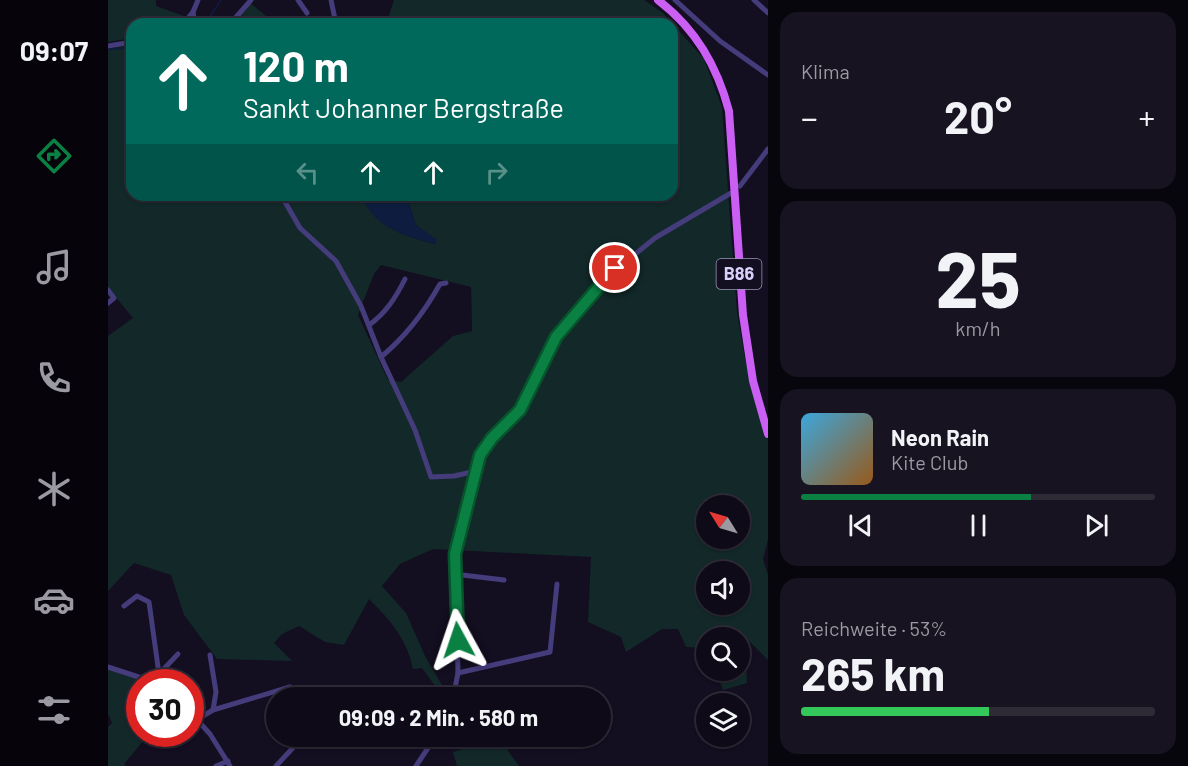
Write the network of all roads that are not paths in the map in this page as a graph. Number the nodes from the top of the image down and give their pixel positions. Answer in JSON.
{"nodes":[{"id":1,"x":198,"y":0,"type":"edge"},
{"id":2,"x":251,"y":0,"type":"edge"},
{"id":3,"x":298,"y":0,"type":"edge"},
{"id":4,"x":331,"y":0,"type":"edge"},
{"id":5,"x":658,"y":0,"type":"edge"},
{"id":6,"x":675,"y":0,"type":"edge"},
{"id":7,"x":754,"y":0,"type":"edge"},
{"id":8,"x":193,"y":12,"type":"junction"},
{"id":9,"x":307,"y":13,"type":"dead end"},
{"id":10,"x":768,"y":13,"type":"edge"},
{"id":11,"x":188,"y":18,"type":"edge"},
{"id":12,"x":194,"y":18,"type":"edge"},
{"id":13,"x":235,"y":18,"type":"edge"},
{"id":14,"x":335,"y":18,"type":"edge"},
{"id":15,"x":126,"y":43,"type":"edge"},
{"id":16,"x":108,"y":46,"type":"edge"},
{"id":17,"x":768,"y":75,"type":"edge"},
{"id":18,"x":768,"y":149,"type":"edge"},
{"id":19,"x":740,"y":186,"type":"dead end"},
{"id":20,"x":731,"y":193,"type":"dead end"},
{"id":21,"x":284,"y":201,"type":"edge"},
{"id":22,"x":405,"y":279,"type":"dead end"},
{"id":23,"x":446,"y":283,"type":"dead end"},
{"id":24,"x":108,"y":290,"type":"edge"},
{"id":25,"x":108,"y":303,"type":"edge"},
{"id":26,"x":369,"y":325,"type":"junction"},
{"id":27,"x":381,"y":357,"type":"junction"},
{"id":28,"x":768,"y":434,"type":"edge"},
{"id":29,"x":476,"y":471,"type":"junction"},
{"id":30,"x":454,"y":574,"type":"junction"},
{"id":31,"x":504,"y":580,"type":"dead end"},
{"id":32,"x":557,"y":584,"type":"dead end"},
{"id":33,"x":124,"y":606,"type":"dead end"},
{"id":34,"x":178,"y":654,"type":"dead end"},
{"id":35,"x":210,"y":656,"type":"dead end"},
{"id":36,"x":108,"y":667,"type":"edge"},
{"id":37,"x":158,"y":669,"type":"edge"},
{"id":38,"x":164,"y":669,"type":"edge"},
{"id":39,"x":126,"y":673,"type":"edge"},
{"id":40,"x":458,"y":673,"type":"junction"},
{"id":41,"x":455,"y":687,"type":"edge"},
{"id":42,"x":266,"y":694,"type":"edge"},
{"id":43,"x":213,"y":710,"type":"junction"},
{"id":44,"x":204,"y":715,"type":"edge"},
{"id":45,"x":204,"y":728,"type":"edge"},
{"id":46,"x":294,"y":747,"type":"edge"},
{"id":47,"x":429,"y":747,"type":"edge"},
{"id":48,"x":229,"y":764,"type":"edge"},
{"id":49,"x":216,"y":766,"type":"edge"},
{"id":50,"x":276,"y":766,"type":"edge"},
{"id":51,"x":417,"y":766,"type":"edge"}],
"edges":[{"from":1,"to":8,"type":"street"},
{"from":2,"to":13,"type":"street"},
{"from":3,"to":9,"type":"street"},
{"from":4,"to":14,"type":"street"},
{"from":5,"to":28,"type":"main road","number":"B86"},
{"from":6,"to":17,"type":"street"},
{"from":7,"to":10,"type":"street"},
{"from":8,"to":11,"type":"street"},
{"from":8,"to":12,"type":"street"},
{"from":15,"to":16,"type":"street"},
{"from":18,"to":19,"type":"street"},
{"from":20,"to":29,"type":"street"},
{"from":21,"to":26,"type":"street"},
{"from":22,"to":26,"type":"street"},
{"from":23,"to":27,"type":"street"},
{"from":24,"to":25,"type":"street"},
{"from":26,"to":27,"type":"street"},
{"from":27,"to":29,"type":"street"},
{"from":29,"to":30,"type":"street"},
{"from":30,"to":31,"type":"street"},
{"from":30,"to":40,"type":"street"},
{"from":32,"to":40,"type":"street"},
{"from":33,"to":37,"type":"street"},
{"from":34,"to":38,"type":"street"},
{"from":35,"to":43,"type":"street"},
{"from":36,"to":39,"type":"street"},
{"from":40,"to":41,"type":"street"},
{"from":42,"to":43,"type":"street"},
{"from":43,"to":44,"type":"street"},
{"from":45,"to":48,"type":"street"},
{"from":46,"to":50,"type":"street"},
{"from":47,"to":51,"type":"street"},
{"from":48,"to":49,"type":"street"}]}
